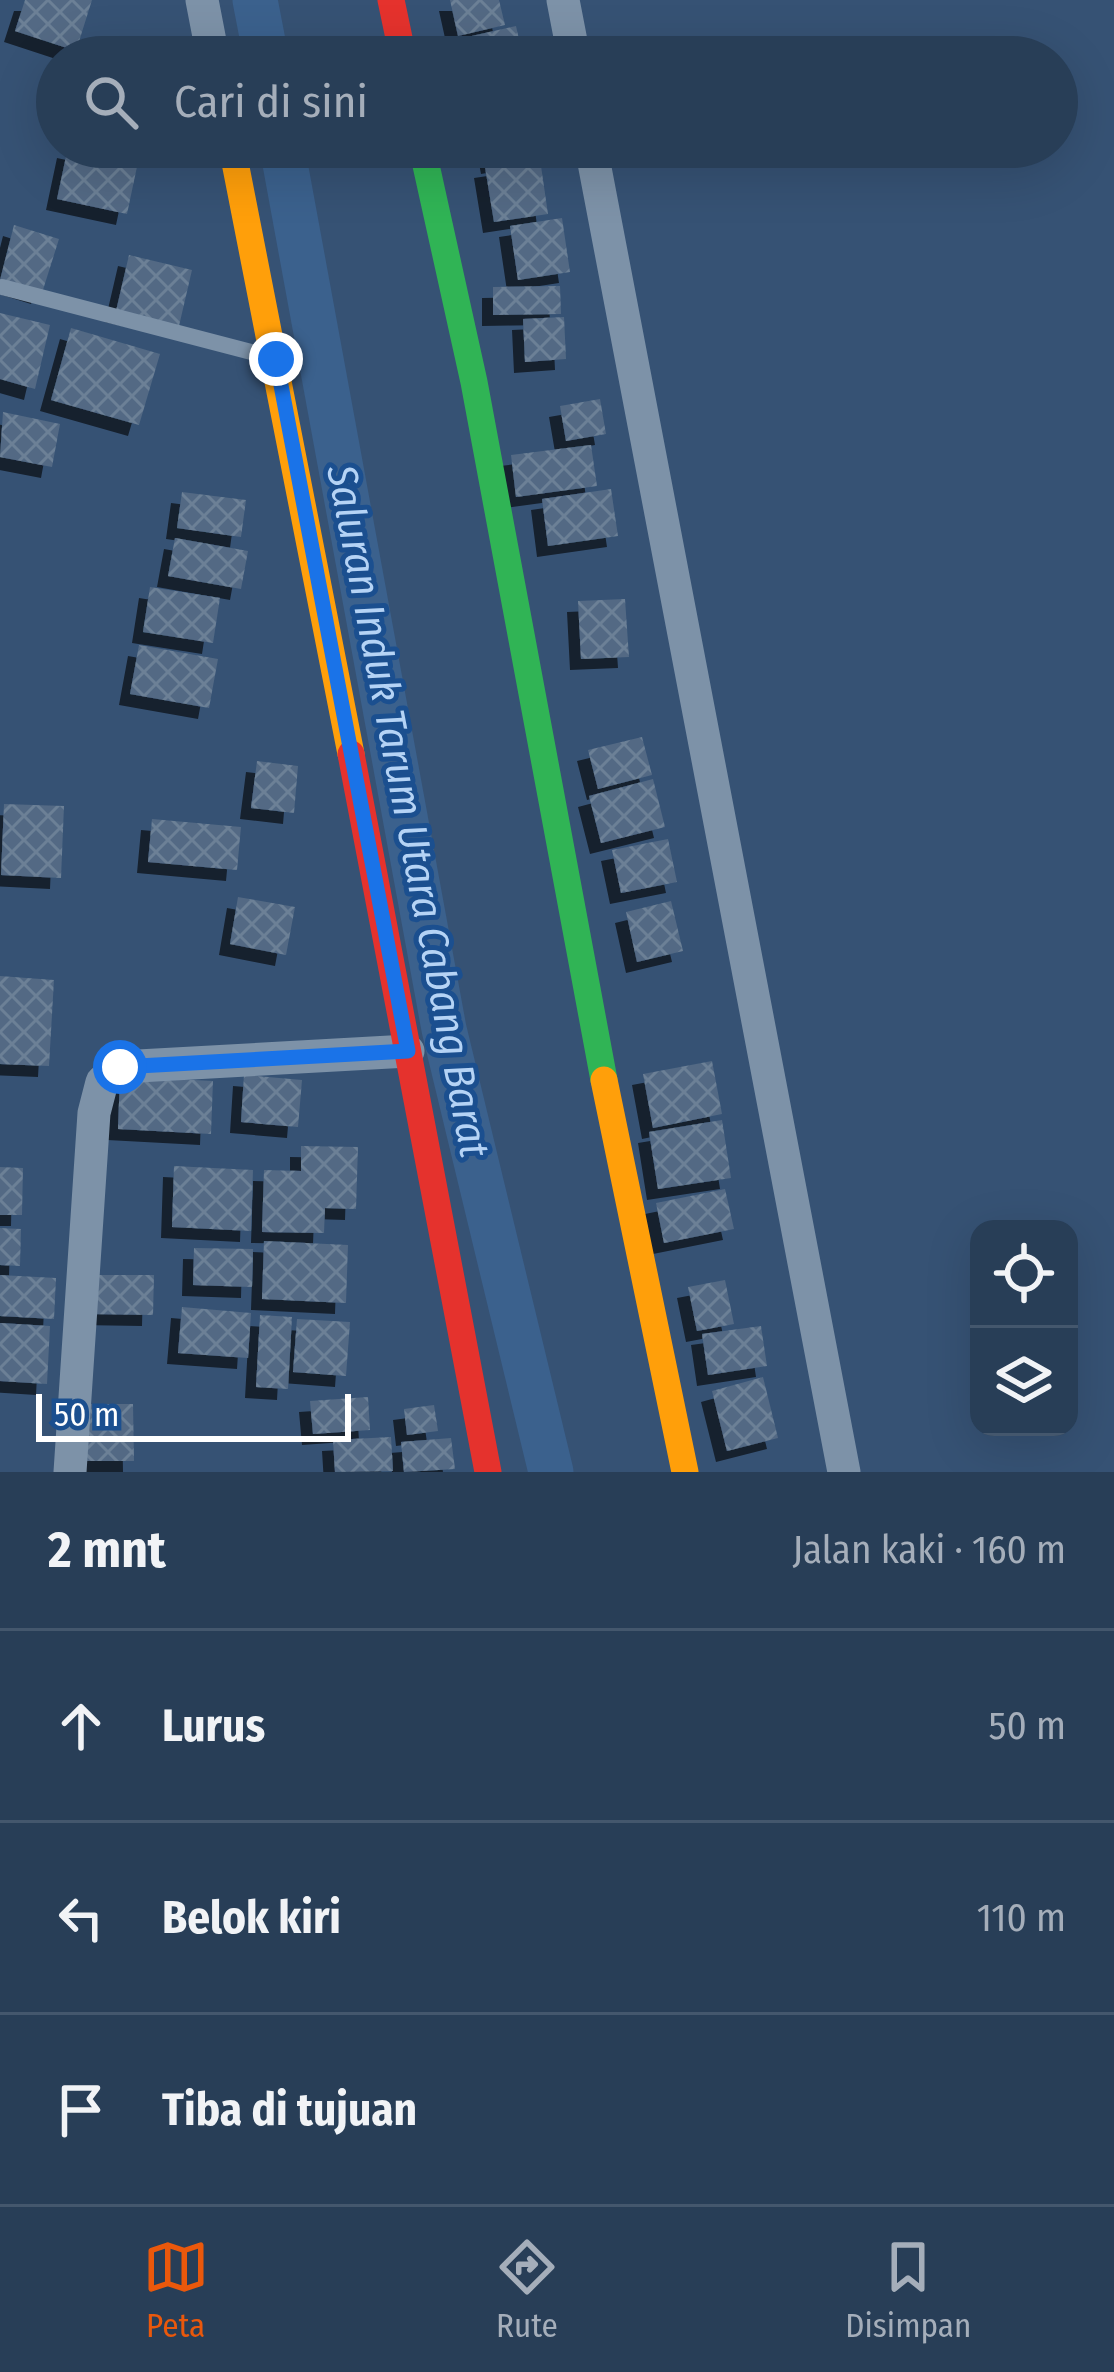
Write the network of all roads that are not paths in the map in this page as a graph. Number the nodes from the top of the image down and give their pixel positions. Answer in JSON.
{"nodes":[{"id":1,"x":202,"y":0,"type":"edge"},
{"id":2,"x":391,"y":0,"type":"edge"},
{"id":3,"x":563,"y":0,"type":"edge"},
{"id":4,"x":210,"y":36,"type":"edge"},
{"id":5,"x":399,"y":36,"type":"edge"},
{"id":6,"x":570,"y":36,"type":"edge"},
{"id":7,"x":236,"y":168,"type":"edge"},
{"id":8,"x":427,"y":168,"type":"edge"},
{"id":9,"x":594,"y":168,"type":"edge"},
{"id":10,"x":2,"y":286,"type":"edge"},
{"id":11,"x":276,"y":359,"type":"junction"},
{"id":12,"x":408,"y":1051,"type":"junction"},
{"id":13,"x":70,"y":1472,"type":"edge"},
{"id":14,"x":488,"y":1472,"type":"edge"},
{"id":15,"x":685,"y":1472,"type":"edge"},
{"id":16,"x":844,"y":1472,"type":"edge"}],
"edges":[{"from":1,"to":4,"type":"street"},
{"from":2,"to":5,"type":"main road"},
{"from":3,"to":6,"type":"street"},
{"from":7,"to":11,"type":"main road"},
{"from":8,"to":15,"type":"main road"},
{"from":9,"to":16,"type":"street"},
{"from":10,"to":11,"type":"lane"},
{"from":11,"to":12,"type":"main road"},
{"from":12,"to":13,"type":"street"},
{"from":12,"to":14,"type":"main road"}]}
